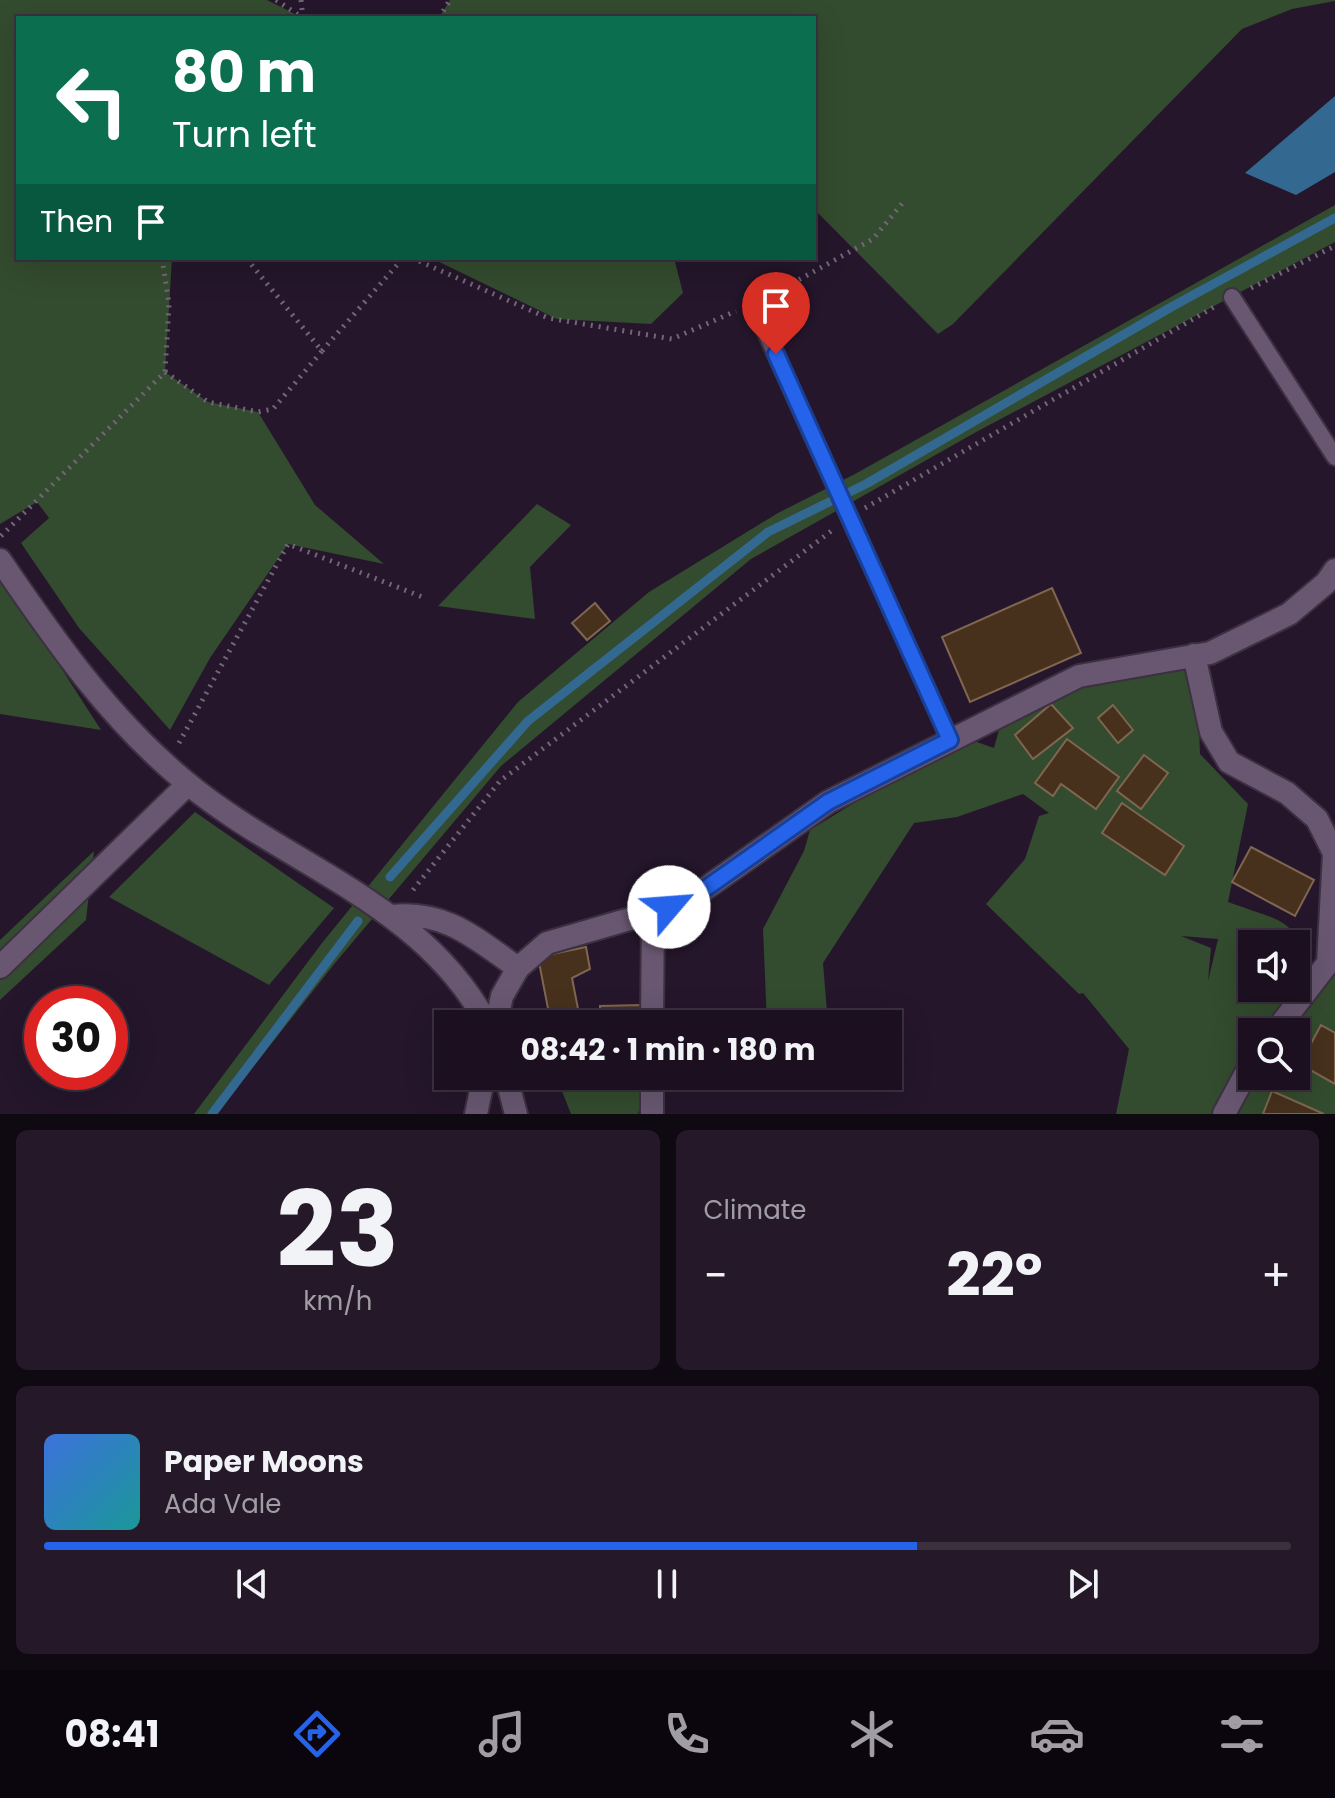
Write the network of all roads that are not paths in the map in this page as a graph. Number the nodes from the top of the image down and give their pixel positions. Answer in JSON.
{"nodes":[{"id":1,"x":1232,"y":297,"type":"road end"},
{"id":2,"x":753,"y":304,"type":"road end"},
{"id":3,"x":1335,"y":457,"type":"edge"},
{"id":4,"x":0,"y":560,"type":"edge"},
{"id":5,"x":1335,"y":570,"type":"edge"},
{"id":6,"x":1194,"y":655,"type":"junction"},
{"id":7,"x":950,"y":740,"type":"junction"},
{"id":8,"x":188,"y":784,"type":"junction"},
{"id":9,"x":1333,"y":849,"type":"edge"},
{"id":10,"x":653,"y":911,"type":"junction"},
{"id":11,"x":392,"y":916,"type":"junction"},
{"id":12,"x":1331,"y":966,"type":"edge"},
{"id":13,"x":0,"y":967,"type":"edge"},
{"id":14,"x":518,"y":968,"type":"junction"},
{"id":15,"x":477,"y":1010,"type":"edge"},
{"id":16,"x":499,"y":1010,"type":"edge"},
{"id":17,"x":652,"y":1010,"type":"edge"},
{"id":18,"x":1287,"y":1018,"type":"edge"},
{"id":19,"x":1238,"y":1088,"type":"edge"},
{"id":20,"x":481,"y":1090,"type":"edge"},
{"id":21,"x":510,"y":1090,"type":"edge"},
{"id":22,"x":652,"y":1090,"type":"edge"},
{"id":23,"x":476,"y":1114,"type":"edge"},
{"id":24,"x":516,"y":1114,"type":"edge"},
{"id":25,"x":652,"y":1114,"type":"edge"},
{"id":26,"x":1224,"y":1114,"type":"edge"}],
"edges":[{"from":1,"to":3,"type":"lane"},
{"from":2,"to":7,"type":"lane"},
{"from":4,"to":8,"type":"street"},
{"from":5,"to":6,"type":"street"},
{"from":6,"to":7,"type":"street"},
{"from":6,"to":9,"type":"street"},
{"from":7,"to":10,"type":"street"},
{"from":8,"to":11,"type":"street"},
{"from":8,"to":13,"type":"street"},
{"from":9,"to":12,"type":"street"},
{"from":10,"to":14,"type":"street"},
{"from":10,"to":17,"type":"street"},
{"from":11,"to":14,"type":"street"},
{"from":11,"to":15,"type":"street"},
{"from":12,"to":18,"type":"street"},
{"from":14,"to":16,"type":"street"},
{"from":19,"to":26,"type":"street"},
{"from":20,"to":23,"type":"street"},
{"from":21,"to":24,"type":"street"},
{"from":22,"to":25,"type":"street"}]}
